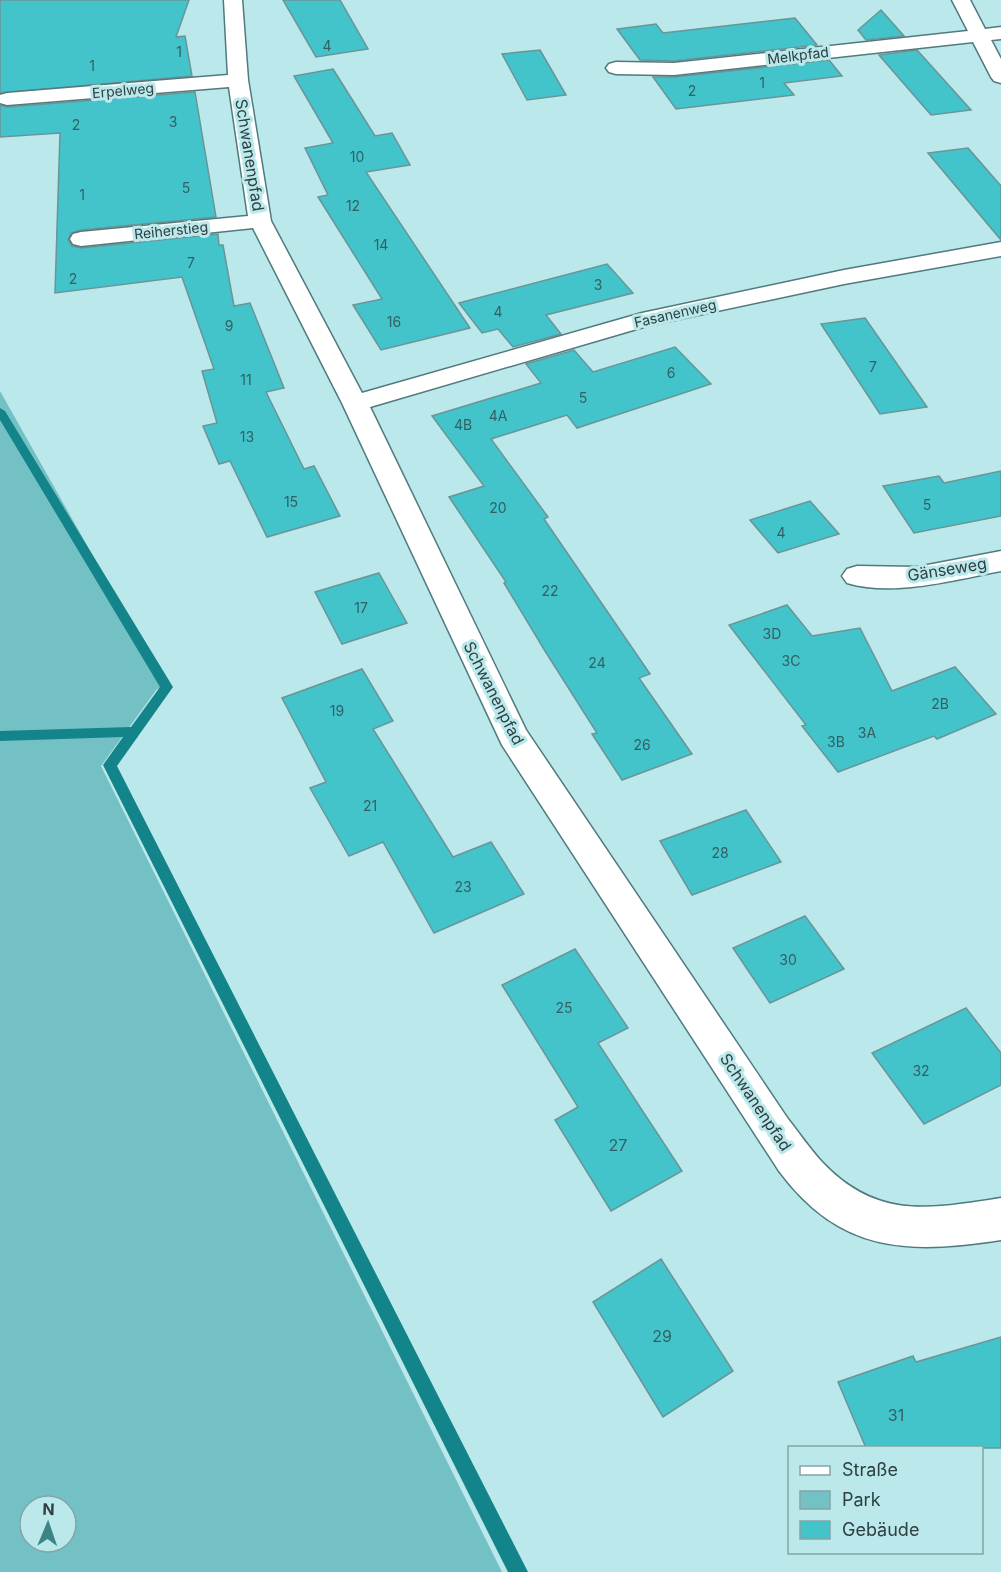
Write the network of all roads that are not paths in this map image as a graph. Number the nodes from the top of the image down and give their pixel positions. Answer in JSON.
{"nodes":[{"id":1,"x":233,"y":0,"type":"edge"},
{"id":2,"x":961,"y":0,"type":"edge"},
{"id":3,"x":1001,"y":33,"type":"edge"},
{"id":4,"x":980,"y":34,"type":"junction"},
{"id":5,"x":616,"y":68,"type":"dead end"},
{"id":6,"x":1001,"y":76,"type":"edge"},
{"id":7,"x":238,"y":80,"type":"junction"},
{"id":8,"x":8,"y":99,"type":"dead end"},
{"id":9,"x":260,"y":221,"type":"junction"},
{"id":10,"x":81,"y":239,"type":"dead end"},
{"id":11,"x":1001,"y":249,"type":"edge"},
{"id":12,"x":355,"y":403,"type":"junction"},
{"id":13,"x":1001,"y":561,"type":"edge"},
{"id":14,"x":857,"y":576,"type":"dead end"},
{"id":15,"x":1001,"y":1219,"type":"edge"}],
"edges":[{"from":1,"to":7,"type":"street","name":"Schwanenpfad"},
{"from":2,"to":4,"type":"street"},
{"from":3,"to":4,"type":"street","name":"Melkpfad"},
{"from":4,"to":5,"type":"street","name":"Melkpfad"},
{"from":4,"to":6,"type":"street"},
{"from":7,"to":8,"type":"street","name":"Erpelweg"},
{"from":7,"to":9,"type":"street","name":"Schwanenpfad"},
{"from":9,"to":10,"type":"street","name":"Reiherstieg"},
{"from":9,"to":12,"type":"street","name":"Schwanenpfad"},
{"from":11,"to":12,"type":"street","name":"Fasanenweg"},
{"from":12,"to":15,"type":"street","name":"Schwanenpfad"},
{"from":13,"to":14,"type":"street","name":"Gänseweg"}]}
